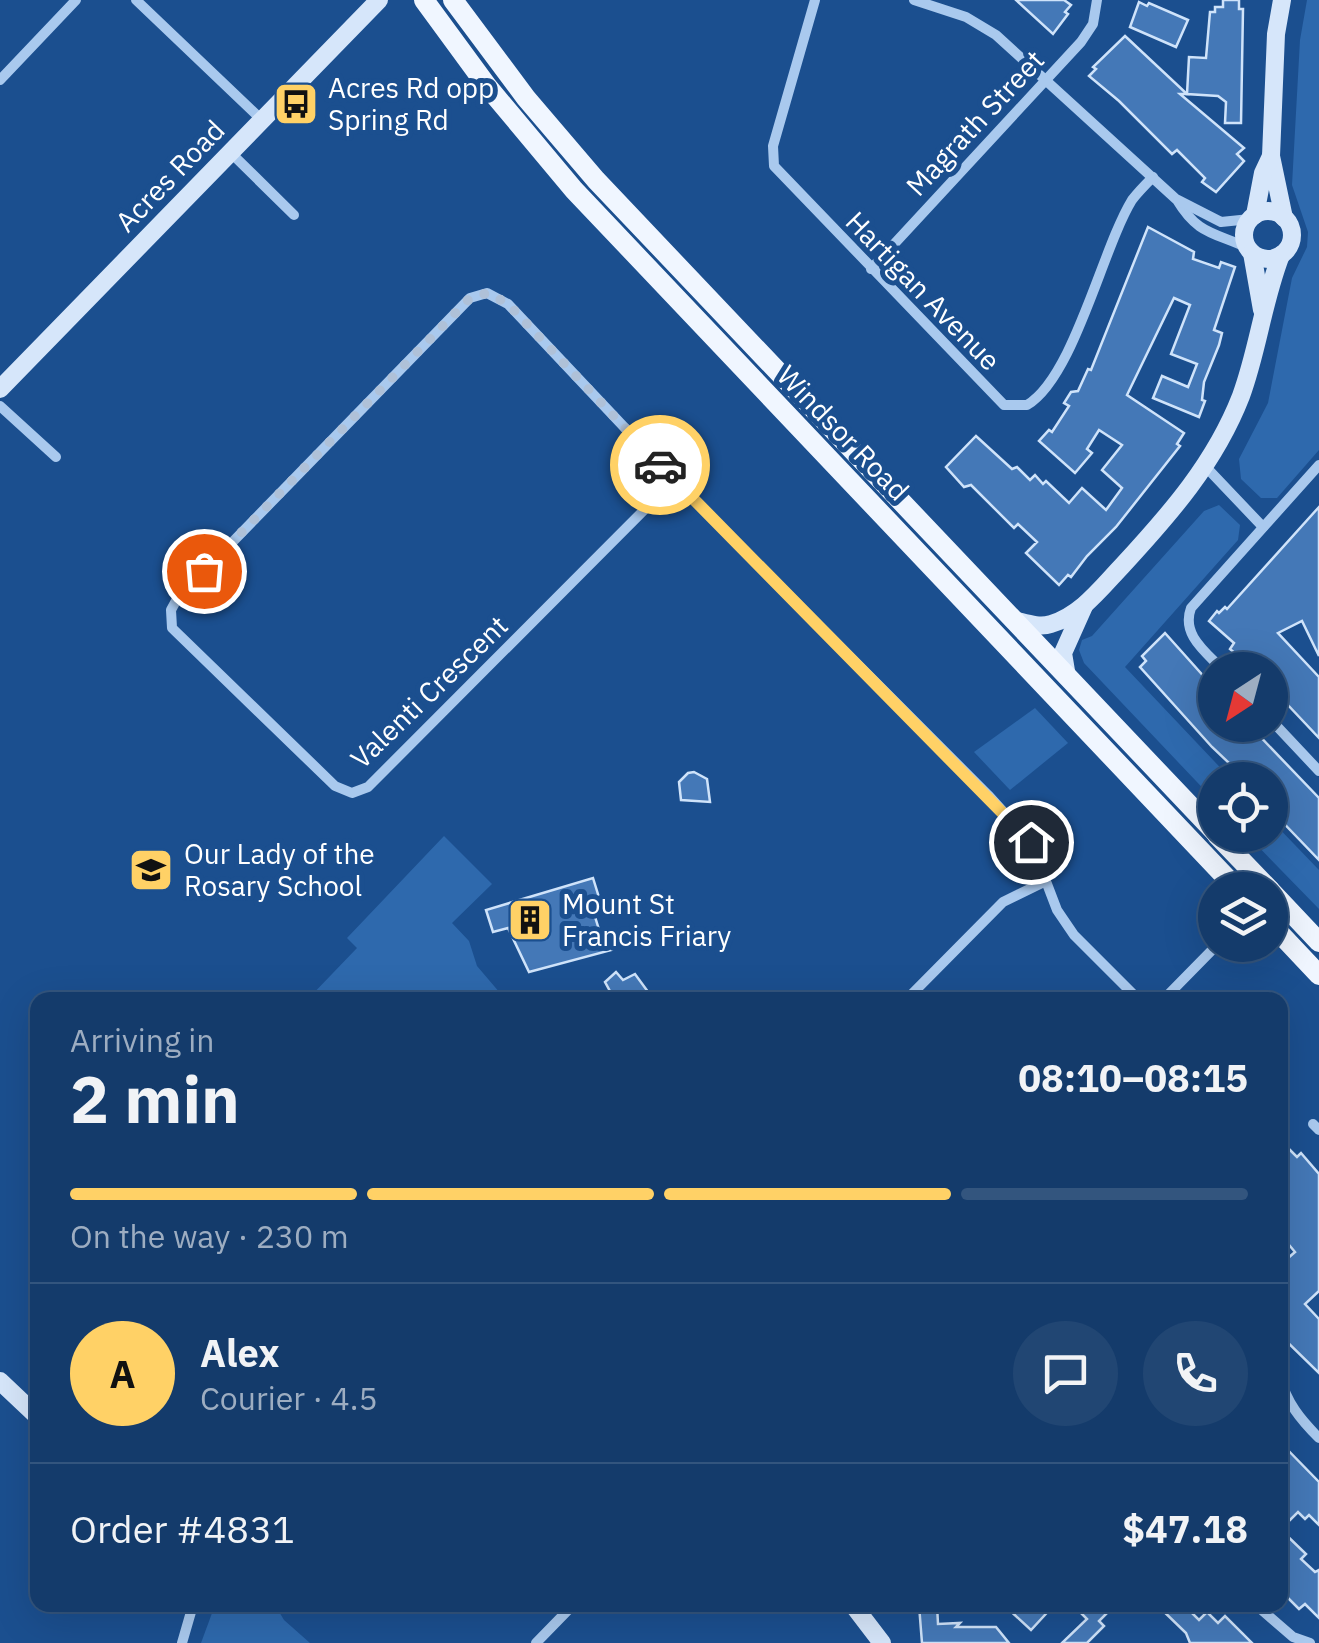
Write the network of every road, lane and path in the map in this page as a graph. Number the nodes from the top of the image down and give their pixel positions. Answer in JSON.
{"nodes":[{"id":1,"x":76,"y":0,"type":"edge"},
{"id":2,"x":136,"y":0,"type":"edge"},
{"id":3,"x":379,"y":0,"type":"edge"},
{"id":4,"x":424,"y":0,"type":"edge"},
{"id":5,"x":453,"y":0,"type":"edge"},
{"id":6,"x":815,"y":0,"type":"edge"},
{"id":7,"x":914,"y":0,"type":"edge"},
{"id":8,"x":1097,"y":0,"type":"edge"},
{"id":9,"x":1282,"y":0,"type":"edge"},
{"id":10,"x":1047,"y":79,"type":"junction"},
{"id":11,"x":0,"y":80,"type":"edge"},
{"id":12,"x":263,"y":121,"type":"junction"},
{"id":13,"x":231,"y":152,"type":"junction"},
{"id":14,"x":1270,"y":156,"type":"junction"},
{"id":15,"x":1153,"y":177,"type":"junction"},
{"id":16,"x":1177,"y":200,"type":"junction"},
{"id":17,"x":294,"y":214,"type":"dead end"},
{"id":18,"x":1253,"y":217,"type":"junction"},
{"id":19,"x":1284,"y":218,"type":"junction"},
{"id":20,"x":1250,"y":250,"type":"junction"},
{"id":21,"x":1281,"y":256,"type":"junction"},
{"id":22,"x":871,"y":269,"type":"junction"},
{"id":23,"x":1262,"y":310,"type":"junction"},
{"id":24,"x":0,"y":390,"type":"edge"},
{"id":25,"x":0,"y":406,"type":"edge"},
{"id":26,"x":56,"y":457,"type":"dead end"},
{"id":27,"x":1319,"y":465,"type":"edge"},
{"id":28,"x":1206,"y":466,"type":"junction"},
{"id":29,"x":674,"y":480,"type":"junction"},
{"id":30,"x":1264,"y":527,"type":"junction"},
{"id":31,"x":1084,"y":606,"type":"junction"},
{"id":32,"x":1013,"y":620,"type":"junction"},
{"id":33,"x":1207,"y":652,"type":"edge"},
{"id":34,"x":1067,"y":677,"type":"junction"},
{"id":35,"x":1288,"y":739,"type":"edge"},
{"id":36,"x":1319,"y":771,"type":"edge"},
{"id":37,"x":1198,"y":815,"type":"edge"},
{"id":38,"x":1233,"y":852,"type":"edge"},
{"id":39,"x":1221,"y":872,"type":"edge"},
{"id":40,"x":1253,"y":872,"type":"edge"},
{"id":41,"x":1046,"y":881,"type":"junction"},
{"id":42,"x":1288,"y":909,"type":"edge"},
{"id":43,"x":1288,"y":942,"type":"edge"},
{"id":44,"x":1319,"y":942,"type":"edge"},
{"id":45,"x":1200,"y":962,"type":"edge"},
{"id":46,"x":1319,"y":975,"type":"edge"},
{"id":47,"x":914,"y":992,"type":"edge"},
{"id":48,"x":1131,"y":992,"type":"edge"},
{"id":49,"x":1171,"y":992,"type":"edge"},
{"id":50,"x":0,"y":1381,"type":"edge"},
{"id":51,"x":1288,"y":1399,"type":"edge"},
{"id":52,"x":30,"y":1410,"type":"edge"},
{"id":53,"x":1319,"y":1438,"type":"edge"},
{"id":54,"x":191,"y":1612,"type":"edge"},
{"id":55,"x":566,"y":1612,"type":"edge"},
{"id":56,"x":858,"y":1612,"type":"edge"},
{"id":57,"x":1263,"y":1612,"type":"edge"},
{"id":58,"x":1292,"y":1640,"type":"edge"},
{"id":59,"x":182,"y":1643,"type":"edge"},
{"id":60,"x":536,"y":1643,"type":"edge"},
{"id":61,"x":882,"y":1643,"type":"edge"},
{"id":62,"x":1310,"y":1643,"type":"edge"}],
"edges":[{"from":1,"to":11,"type":"street"},
{"from":2,"to":12,"type":"street"},
{"from":3,"to":12,"type":"street","name":"Acres Road"},
{"from":4,"to":39,"type":"main road","name":"Windsor Road"},
{"from":5,"to":32,"type":"main road","name":"Windsor Road"},
{"from":6,"to":22,"type":"street","name":"Hartigan Avenue"},
{"from":7,"to":10,"type":"street"},
{"from":8,"to":10,"type":"street","name":"Magrath Street"},
{"from":9,"to":14,"type":"street"},
{"from":10,"to":15,"type":"street"},
{"from":10,"to":22,"type":"street","name":"Magrath Street"},
{"from":12,"to":13,"type":"street","name":"Acres Road"},
{"from":13,"to":17,"type":"street"},
{"from":13,"to":24,"type":"street","name":"Acres Road"},
{"from":14,"to":18,"type":"street"},
{"from":14,"to":19,"type":"street"},
{"from":15,"to":16,"type":"street"},
{"from":15,"to":22,"type":"street","name":"Hartigan Avenue"},
{"from":16,"to":18,"type":"street"},
{"from":16,"to":20,"type":"street"},
{"from":18,"to":19,"type":"street"},
{"from":18,"to":20,"type":"street"},
{"from":19,"to":21,"type":"street"},
{"from":20,"to":21,"type":"street"},
{"from":20,"to":23,"type":"street"},
{"from":21,"to":23,"type":"street"},
{"from":23,"to":28,"type":"street"},
{"from":25,"to":26,"type":"street"},
{"from":27,"to":30,"type":"street"},
{"from":28,"to":30,"type":"street"},
{"from":28,"to":31,"type":"street"},
{"from":29,"to":29,"type":"street","name":"Valenti Crescent"},
{"from":29,"to":41,"type":"street"},
{"from":30,"to":33,"type":"street"},
{"from":31,"to":32,"type":"street"},
{"from":31,"to":34,"type":"street"},
{"from":32,"to":34,"type":"main road","name":"Windsor Road"},
{"from":34,"to":37,"type":"main road","name":"Windsor Road"},
{"from":35,"to":36,"type":"street"},
{"from":38,"to":40,"type":"main road","name":"Windsor Road"},
{"from":41,"to":47,"type":"street"},
{"from":41,"to":48,"type":"street"},
{"from":42,"to":44,"type":"main road","name":"Windsor Road"},
{"from":43,"to":46,"type":"main road"},
{"from":45,"to":49,"type":"street"},
{"from":50,"to":52,"type":"street"},
{"from":51,"to":53,"type":"street"},
{"from":54,"to":59,"type":"street"},
{"from":55,"to":60,"type":"street"},
{"from":56,"to":61,"type":"street"},
{"from":57,"to":58,"type":"street"},
{"from":58,"to":62,"type":"street"}]}
